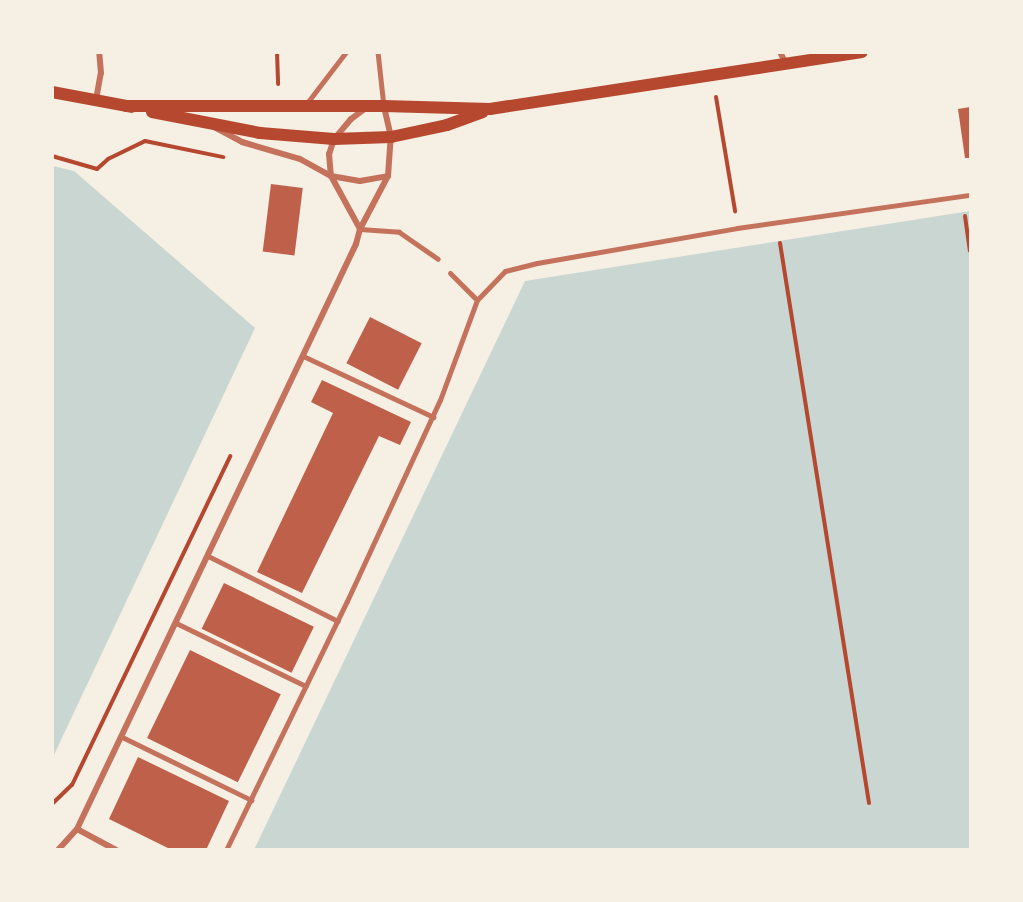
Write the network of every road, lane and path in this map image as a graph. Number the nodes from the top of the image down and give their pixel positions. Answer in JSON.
{"nodes":[{"id":1,"x":99,"y":52,"type":"edge"},
{"id":2,"x":346,"y":52,"type":"edge"},
{"id":3,"x":378,"y":52,"type":"edge"},
{"id":4,"x":780,"y":52,"type":"edge"},
{"id":5,"x":862,"y":52,"type":"edge"},
{"id":6,"x":786,"y":64,"type":"junction"},
{"id":7,"x":52,"y":93,"type":"edge"},
{"id":8,"x":727,"y":95,"type":"dead end"},
{"id":9,"x":96,"y":100,"type":"junction"},
{"id":10,"x":126,"y":106,"type":"junction"},
{"id":11,"x":384,"y":106,"type":"junction"},
{"id":12,"x":304,"y":107,"type":"junction"},
{"id":13,"x":368,"y":107,"type":"junction"},
{"id":14,"x":490,"y":109,"type":"junction"},
{"id":15,"x":208,"y":123,"type":"junction"},
{"id":16,"x":391,"y":136,"type":"junction"},
{"id":17,"x":334,"y":138,"type":"junction"},
{"id":18,"x":52,"y":156,"type":"edge"},
{"id":19,"x":224,"y":157,"type":"dead end"},
{"id":20,"x":332,"y":176,"type":"junction"},
{"id":21,"x":388,"y":176,"type":"junction"},
{"id":22,"x":970,"y":195,"type":"edge"},
{"id":23,"x":964,"y":212,"type":"dead end"},
{"id":24,"x":737,"y":228,"type":"junction"},
{"id":25,"x":360,"y":229,"type":"junction"},
{"id":26,"x":780,"y":243,"type":"dead end"},
{"id":27,"x":970,"y":251,"type":"edge"},
{"id":28,"x":438,"y":259,"type":"dead end"},
{"id":29,"x":450,"y":273,"type":"dead end"},
{"id":30,"x":477,"y":300,"type":"junction"},
{"id":31,"x":303,"y":356,"type":"junction"},
{"id":32,"x":433,"y":417,"type":"junction"},
{"id":33,"x":232,"y":451,"type":"dead end"},
{"id":34,"x":208,"y":556,"type":"junction"},
{"id":35,"x":338,"y":621,"type":"junction"},
{"id":36,"x":176,"y":623,"type":"junction"},
{"id":37,"x":306,"y":686,"type":"junction"},
{"id":38,"x":122,"y":737,"type":"junction"},
{"id":39,"x":251,"y":800,"type":"junction"},
{"id":40,"x":869,"y":803,"type":"dead end"},
{"id":41,"x":52,"y":804,"type":"edge"},
{"id":42,"x":77,"y":829,"type":"junction"},
{"id":43,"x":58,"y":849,"type":"edge"},
{"id":44,"x":116,"y":849,"type":"edge"},
{"id":45,"x":226,"y":849,"type":"edge"}],
"edges":[{"from":1,"to":9,"type":"street"},
{"from":2,"to":12,"type":"lane"},
{"from":3,"to":11,"type":"lane"},
{"from":4,"to":6,"type":"street"},
{"from":5,"to":6,"type":"main road"},
{"from":6,"to":14,"type":"main road"},
{"from":7,"to":9,"type":"main road"},
{"from":8,"to":24,"type":"path"},
{"from":9,"to":10,"type":"main road"},
{"from":10,"to":12,"type":"main road"},
{"from":10,"to":15,"type":"main road"},
{"from":11,"to":13,"type":"main road"},
{"from":11,"to":14,"type":"main road"},
{"from":11,"to":16,"type":"street"},
{"from":12,"to":13,"type":"main road"},
{"from":13,"to":17,"type":"street"},
{"from":14,"to":16,"type":"main road"},
{"from":15,"to":17,"type":"main road"},
{"from":15,"to":20,"type":"street"},
{"from":16,"to":17,"type":"main road"},
{"from":16,"to":21,"type":"street"},
{"from":17,"to":20,"type":"street"},
{"from":18,"to":19,"type":"path"},
{"from":20,"to":21,"type":"street"},
{"from":20,"to":25,"type":"street"},
{"from":21,"to":25,"type":"street"},
{"from":22,"to":24,"type":"street"},
{"from":23,"to":27,"type":"path"},
{"from":24,"to":30,"type":"street"},
{"from":25,"to":28,"type":"street"},
{"from":25,"to":31,"type":"street"},
{"from":26,"to":40,"type":"path"},
{"from":29,"to":30,"type":"street"},
{"from":30,"to":32,"type":"street"},
{"from":31,"to":32,"type":"street"},
{"from":31,"to":34,"type":"street"},
{"from":32,"to":35,"type":"street"},
{"from":33,"to":41,"type":"path"},
{"from":34,"to":35,"type":"street"},
{"from":34,"to":36,"type":"street"},
{"from":35,"to":37,"type":"street"},
{"from":36,"to":37,"type":"street"},
{"from":36,"to":38,"type":"street"},
{"from":37,"to":39,"type":"street"},
{"from":38,"to":39,"type":"street"},
{"from":38,"to":42,"type":"street"},
{"from":39,"to":45,"type":"street"},
{"from":42,"to":43,"type":"street"},
{"from":42,"to":44,"type":"street"}]}
